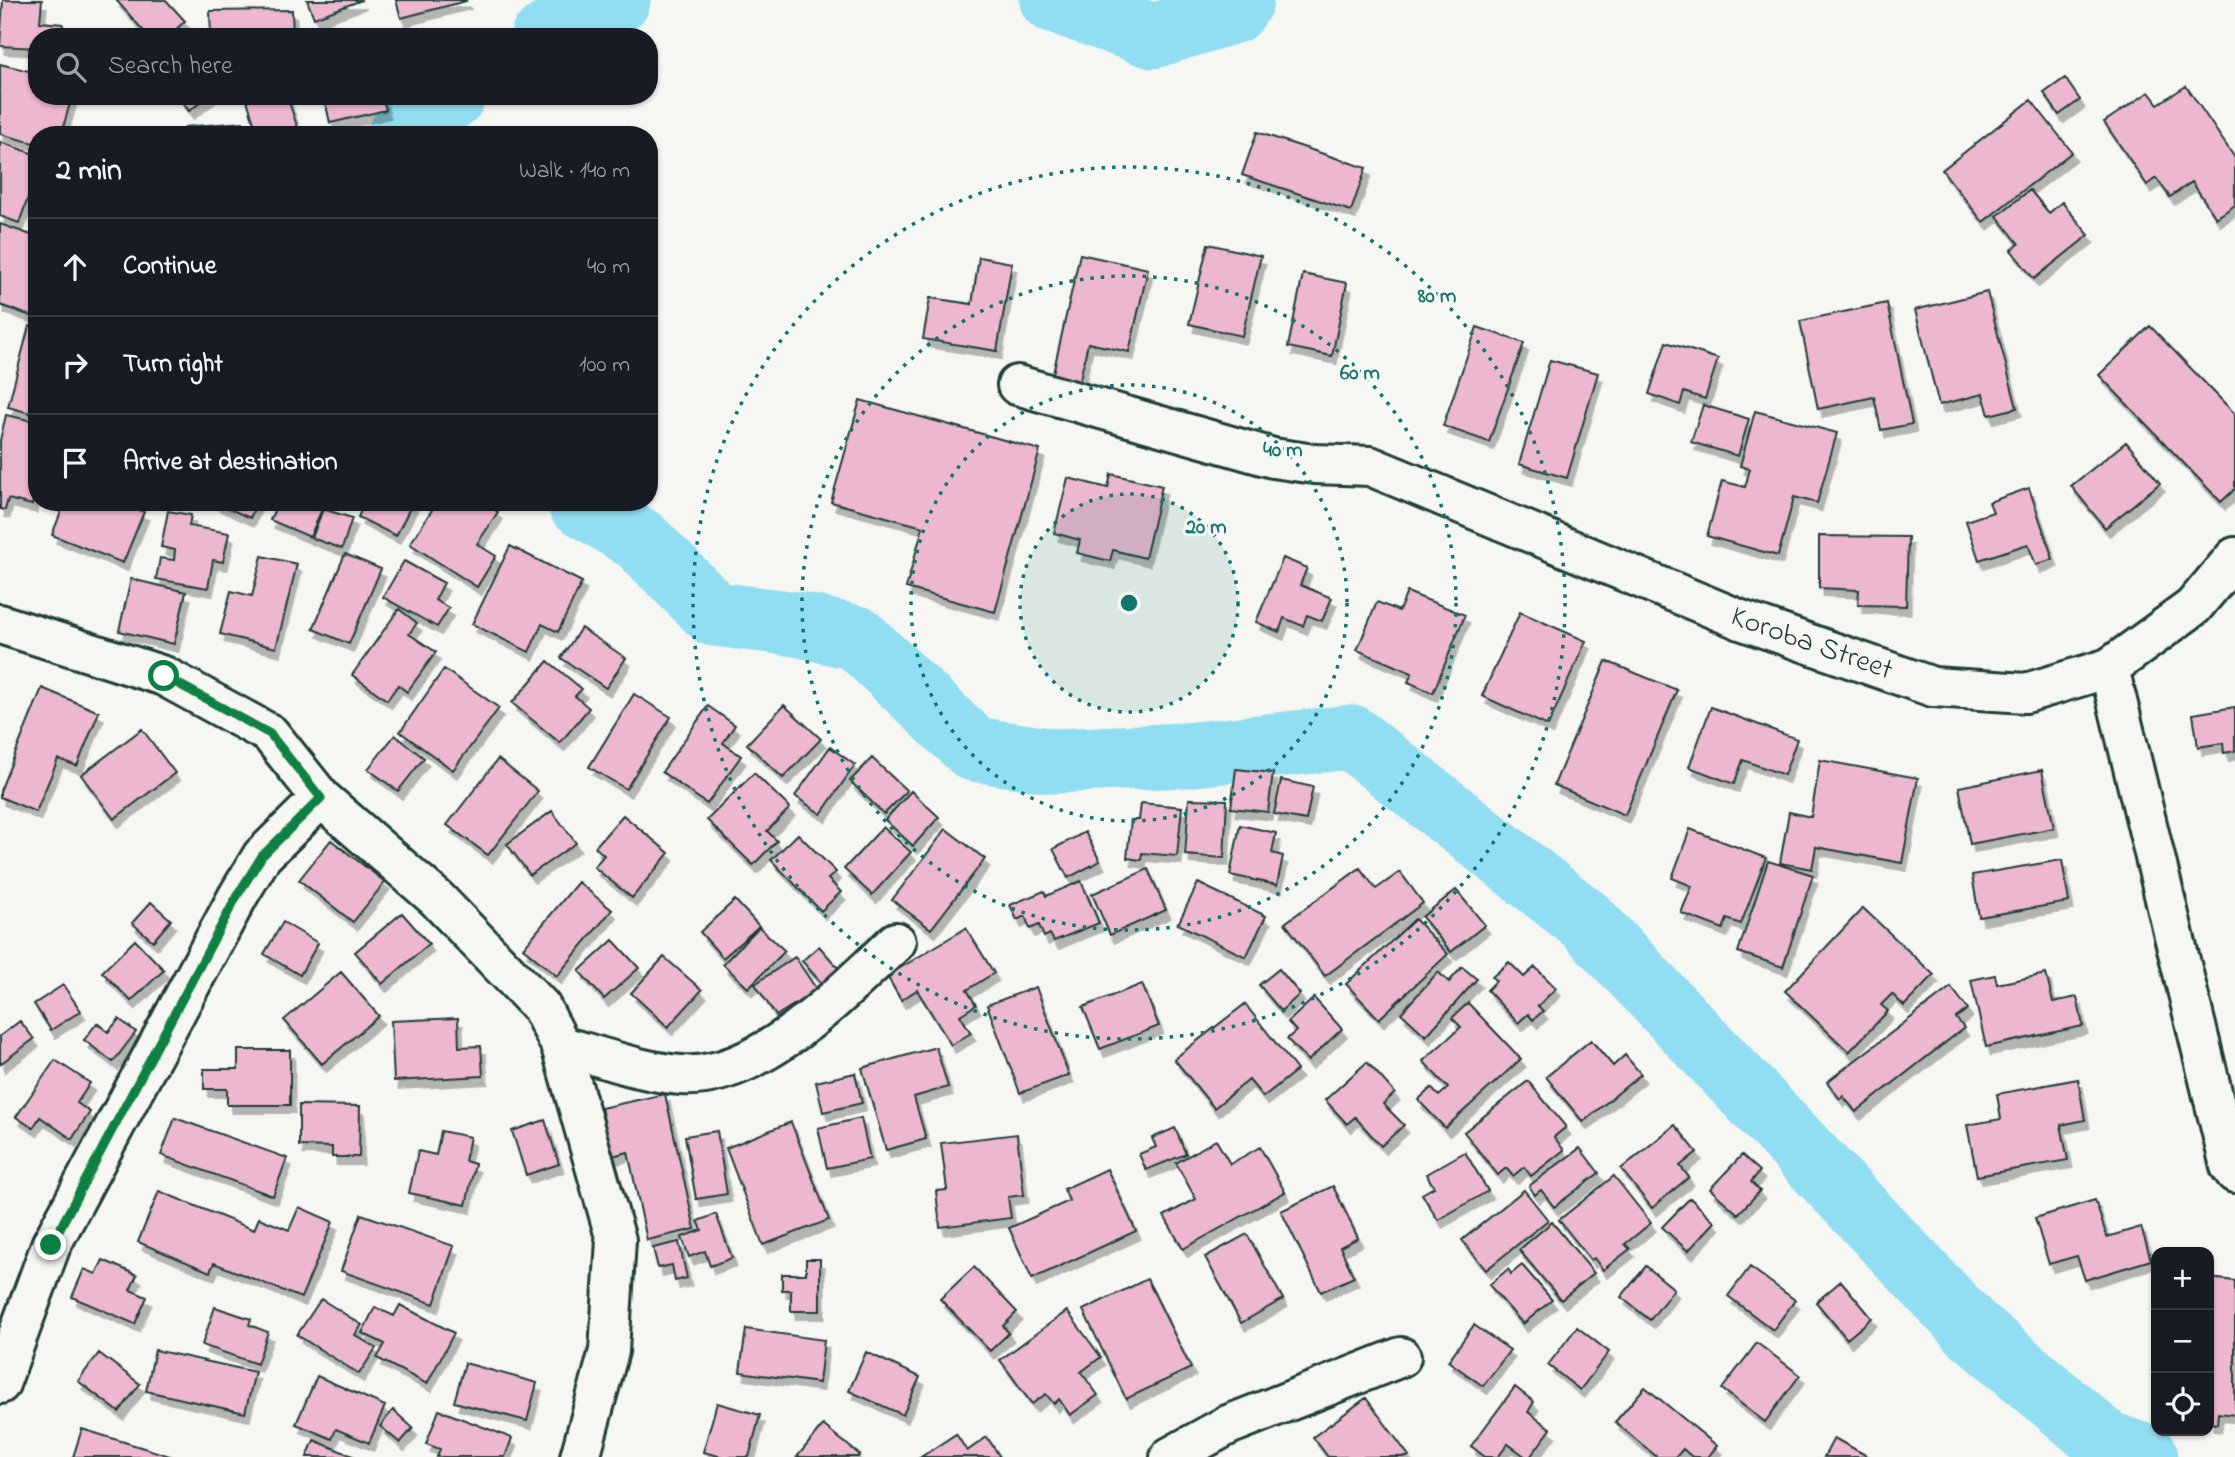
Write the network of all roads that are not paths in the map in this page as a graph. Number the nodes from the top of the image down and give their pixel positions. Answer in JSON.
{"nodes":[{"id":1,"x":1017,"y":385,"type":"dead end"},
{"id":2,"x":2235,"y":558,"type":"edge"},
{"id":3,"x":0,"y":624,"type":"edge"},
{"id":4,"x":2109,"y":668,"type":"junction"},
{"id":5,"x":321,"y":798,"type":"junction"},
{"id":6,"x":896,"y":942,"type":"dead end"},
{"id":7,"x":561,"y":1046,"type":"junction"},
{"id":8,"x":2235,"y":1173,"type":"edge"},
{"id":9,"x":1401,"y":1357,"type":"dead end"},
{"id":10,"x":0,"y":1384,"type":"edge"},
{"id":11,"x":580,"y":1457,"type":"edge"},
{"id":12,"x":1170,"y":1457,"type":"edge"}],
"edges":[{"from":1,"to":4,"type":"street","name":"Koroba Street"},
{"from":2,"to":4,"type":"street","name":"Koroba Street"},
{"from":3,"to":5,"type":"street"},
{"from":4,"to":8,"type":"street"},
{"from":5,"to":7,"type":"street"},
{"from":5,"to":10,"type":"street"},
{"from":6,"to":7,"type":"street"},
{"from":7,"to":11,"type":"street"},
{"from":9,"to":12,"type":"street"}]}
